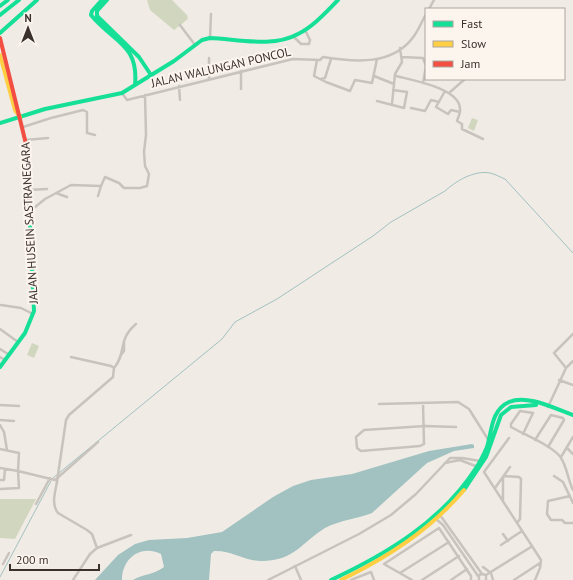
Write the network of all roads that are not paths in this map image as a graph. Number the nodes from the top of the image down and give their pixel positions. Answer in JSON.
{"nodes":[{"id":1,"x":8,"y":0,"type":"edge"},
{"id":2,"x":19,"y":0,"type":"edge"},
{"id":3,"x":37,"y":0,"type":"edge"},
{"id":4,"x":102,"y":0,"type":"edge"},
{"id":5,"x":107,"y":0,"type":"edge"},
{"id":6,"x":338,"y":0,"type":"edge"},
{"id":7,"x":0,"y":6,"type":"edge"},
{"id":8,"x":211,"y":14,"type":"dead end"},
{"id":9,"x":0,"y":15,"type":"edge"},
{"id":10,"x":425,"y":16,"type":"edge"},
{"id":11,"x":180,"y":25,"type":"dead end"},
{"id":12,"x":305,"y":29,"type":"junction"},
{"id":13,"x":0,"y":33,"type":"edge"},
{"id":14,"x":293,"y":36,"type":"junction"},
{"id":15,"x":0,"y":38,"type":"edge"},
{"id":16,"x":210,"y":38,"type":"junction"},
{"id":17,"x":195,"y":46,"type":"junction"},
{"id":18,"x":400,"y":50,"type":"junction"},
{"id":19,"x":0,"y":55,"type":"edge"},
{"id":20,"x":402,"y":57,"type":"junction"},
{"id":21,"x":209,"y":58,"type":"dead end"},
{"id":22,"x":331,"y":59,"type":"junction"},
{"id":23,"x":317,"y":61,"type":"junction"},
{"id":24,"x":377,"y":61,"type":"junction"},
{"id":25,"x":425,"y":63,"type":"edge"},
{"id":26,"x":241,"y":71,"type":"junction"},
{"id":27,"x":425,"y":72,"type":"edge"},
{"id":28,"x":151,"y":75,"type":"junction"},
{"id":29,"x":374,"y":76,"type":"junction"},
{"id":30,"x":396,"y":76,"type":"junction"},
{"id":31,"x":208,"y":77,"type":"dead end"},
{"id":32,"x":321,"y":79,"type":"junction"},
{"id":33,"x":464,"y":80,"type":"edge"},
{"id":34,"x":423,"y":83,"type":"junction"},
{"id":35,"x":394,"y":84,"type":"junction"},
{"id":36,"x":135,"y":85,"type":"junction"},
{"id":37,"x":179,"y":86,"type":"junction"},
{"id":38,"x":12,"y":89,"type":"junction"},
{"id":39,"x":241,"y":89,"type":"dead end"},
{"id":40,"x":393,"y":90,"type":"junction"},
{"id":41,"x":445,"y":91,"type":"junction"},
{"id":42,"x":448,"y":93,"type":"junction"},
{"id":43,"x":145,"y":95,"type":"junction"},
{"id":44,"x":124,"y":97,"type":"junction"},
{"id":45,"x":180,"y":100,"type":"dead end"},
{"id":46,"x":377,"y":101,"type":"dead end"},
{"id":47,"x":439,"y":102,"type":"junction"},
{"id":48,"x":392,"y":104,"type":"junction"},
{"id":49,"x":411,"y":108,"type":"dead end"},
{"id":50,"x":18,"y":109,"type":"junction"},
{"id":51,"x":460,"y":112,"type":"junction"},
{"id":52,"x":28,"y":114,"type":"junction"},
{"id":53,"x":20,"y":117,"type":"junction"},
{"id":54,"x":10,"y":120,"type":"junction"},
{"id":55,"x":0,"y":123,"type":"edge"},
{"id":56,"x":22,"y":125,"type":"junction"},
{"id":57,"x":95,"y":135,"type":"dead end"},
{"id":58,"x":48,"y":138,"type":"dead end"},
{"id":59,"x":483,"y":139,"type":"dead end"},
{"id":60,"x":25,"y":140,"type":"junction"},
{"id":61,"x":101,"y":186,"type":"junction"},
{"id":62,"x":47,"y":189,"type":"dead end"},
{"id":63,"x":28,"y":190,"type":"junction"},
{"id":64,"x":56,"y":193,"type":"junction"},
{"id":65,"x":98,"y":196,"type":"dead end"},
{"id":66,"x":67,"y":197,"type":"dead end"},
{"id":67,"x":29,"y":212,"type":"junction"},
{"id":68,"x":1,"y":305,"type":"dead end"},
{"id":69,"x":34,"y":314,"type":"junction"},
{"id":70,"x":136,"y":324,"type":"dead end"},
{"id":71,"x":0,"y":329,"type":"edge"},
{"id":72,"x":573,"y":334,"type":"edge"},
{"id":73,"x":18,"y":342,"type":"junction"},
{"id":74,"x":0,"y":349,"type":"edge"},
{"id":75,"x":8,"y":354,"type":"junction"},
{"id":76,"x":0,"y":357,"type":"edge"},
{"id":77,"x":71,"y":357,"type":"dead end"},
{"id":78,"x":4,"y":360,"type":"junction"},
{"id":79,"x":573,"y":361,"type":"edge"},
{"id":80,"x":0,"y":367,"type":"edge"},
{"id":81,"x":114,"y":368,"type":"junction"},
{"id":82,"x":566,"y":368,"type":"junction"},
{"id":83,"x":559,"y":380,"type":"junction"},
{"id":84,"x":573,"y":385,"type":"edge"},
{"id":85,"x":423,"y":403,"type":"junction"},
{"id":86,"x":380,"y":404,"type":"dead end"},
{"id":87,"x":0,"y":406,"type":"edge"},
{"id":88,"x":19,"y":406,"type":"dead end"},
{"id":89,"x":548,"y":407,"type":"junction"},
{"id":90,"x":573,"y":415,"type":"edge"},
{"id":91,"x":0,"y":420,"type":"edge"},
{"id":92,"x":14,"y":420,"type":"dead end"},
{"id":93,"x":0,"y":425,"type":"edge"},
{"id":94,"x":425,"y":426,"type":"junction"},
{"id":95,"x":456,"y":427,"type":"dead end"},
{"id":96,"x":523,"y":434,"type":"junction"},
{"id":97,"x":509,"y":438,"type":"dead end"},
{"id":98,"x":535,"y":440,"type":"junction"},
{"id":99,"x":573,"y":440,"type":"edge"},
{"id":100,"x":98,"y":442,"type":"dead end"},
{"id":101,"x":490,"y":442,"type":"junction"},
{"id":102,"x":548,"y":448,"type":"junction"},
{"id":103,"x":567,"y":448,"type":"junction"},
{"id":104,"x":0,"y":449,"type":"edge"},
{"id":105,"x":8,"y":450,"type":"junction"},
{"id":106,"x":573,"y":454,"type":"edge"},
{"id":107,"x":561,"y":458,"type":"junction"},
{"id":108,"x":480,"y":461,"type":"junction"},
{"id":109,"x":443,"y":464,"type":"junction"},
{"id":110,"x":478,"y":467,"type":"junction"},
{"id":111,"x":510,"y":467,"type":"dead end"},
{"id":112,"x":0,"y":468,"type":"edge"},
{"id":113,"x":5,"y":468,"type":"junction"},
{"id":114,"x":18,"y":471,"type":"junction"},
{"id":115,"x":554,"y":476,"type":"dead end"},
{"id":116,"x":503,"y":477,"type":"junction"},
{"id":117,"x":53,"y":479,"type":"junction"},
{"id":118,"x":0,"y":480,"type":"edge"},
{"id":119,"x":572,"y":484,"type":"edge"},
{"id":120,"x":495,"y":488,"type":"junction"},
{"id":121,"x":0,"y":489,"type":"edge"},
{"id":122,"x":573,"y":489,"type":"edge"},
{"id":123,"x":570,"y":496,"type":"junction"},
{"id":124,"x":502,"y":501,"type":"junction"},
{"id":125,"x":573,"y":503,"type":"edge"},
{"id":126,"x":36,"y":504,"type":"dead end"},
{"id":127,"x":439,"y":514,"type":"junction"},
{"id":128,"x":435,"y":518,"type":"junction"},
{"id":129,"x":517,"y":523,"type":"junction"},
{"id":130,"x":573,"y":523,"type":"edge"},
{"id":131,"x":522,"y":531,"type":"junction"},
{"id":132,"x":503,"y":534,"type":"dead end"},
{"id":133,"x":131,"y":535,"type":"dead end"},
{"id":134,"x":508,"y":541,"type":"junction"},
{"id":135,"x":449,"y":542,"type":"junction"},
{"id":136,"x":501,"y":545,"type":"dead end"},
{"id":137,"x":532,"y":547,"type":"junction"},
{"id":138,"x":97,"y":548,"type":"junction"},
{"id":139,"x":9,"y":553,"type":"dead end"},
{"id":140,"x":459,"y":556,"type":"junction"},
{"id":141,"x":540,"y":563,"type":"junction"},
{"id":142,"x":2,"y":564,"type":"edge"},
{"id":143,"x":295,"y":566,"type":"junction"},
{"id":144,"x":483,"y":567,"type":"dead end"},
{"id":145,"x":467,"y":569,"type":"junction"},
{"id":146,"x":400,"y":573,"type":"junction"},
{"id":147,"x":491,"y":573,"type":"junction"},
{"id":148,"x":482,"y":574,"type":"junction"},
{"id":149,"x":486,"y":575,"type":"junction"},
{"id":150,"x":478,"y":578,"type":"edge"},
{"id":151,"x":357,"y":579,"type":"edge"},
{"id":152,"x":73,"y":580,"type":"edge"},
{"id":153,"x":268,"y":580,"type":"edge"},
{"id":154,"x":302,"y":580,"type":"edge"},
{"id":155,"x":331,"y":580,"type":"edge"},
{"id":156,"x":341,"y":580,"type":"edge"},
{"id":157,"x":351,"y":580,"type":"edge"},
{"id":158,"x":374,"y":580,"type":"edge"},
{"id":159,"x":412,"y":580,"type":"edge"},
{"id":160,"x":422,"y":580,"type":"edge"},
{"id":161,"x":451,"y":580,"type":"edge"},
{"id":162,"x":471,"y":580,"type":"edge"},
{"id":163,"x":486,"y":580,"type":"edge"},
{"id":164,"x":493,"y":580,"type":"edge"},
{"id":165,"x":514,"y":580,"type":"edge"},
{"id":166,"x":535,"y":580,"type":"edge"}],
"edges":[{"from":1,"to":7,"type":"main road"},
{"from":2,"to":9,"type":"main road"},
{"from":3,"to":13,"type":"main road"},
{"from":4,"to":36,"type":"main road"},
{"from":5,"to":28,"type":"main road"},
{"from":6,"to":12,"type":"main road"},
{"from":8,"to":16,"type":"street"},
{"from":10,"to":18,"type":"street"},
{"from":11,"to":17,"type":"street"},
{"from":12,"to":14,"type":"main road"},
{"from":12,"to":14,"type":"street"},
{"from":14,"to":16,"type":"main road"},
{"from":15,"to":38,"type":"main road","name":"JALAN HUSEIN SASTRANEGARA"},
{"from":16,"to":17,"type":"main road"},
{"from":17,"to":28,"type":"main road"},
{"from":18,"to":20,"type":"street"},
{"from":18,"to":24,"type":"street"},
{"from":19,"to":38,"type":"main road","name":"JALAN HUSEIN SASTRANEGARA"},
{"from":20,"to":25,"type":"street"},
{"from":20,"to":30,"type":"street"},
{"from":21,"to":31,"type":"street"},
{"from":22,"to":23,"type":"street","name":"JALAN WALUNGAN PONCOL"},
{"from":22,"to":24,"type":"street","name":"JALAN WALUNGAN PONCOL"},
{"from":22,"to":32,"type":"street"},
{"from":23,"to":26,"type":"street","name":"JALAN WALUNGAN PONCOL"},
{"from":23,"to":32,"type":"street"},
{"from":24,"to":29,"type":"street"},
{"from":26,"to":37,"type":"street","name":"JALAN WALUNGAN PONCOL"},
{"from":26,"to":39,"type":"street"},
{"from":27,"to":34,"type":"street"},
{"from":28,"to":36,"type":"main road"},
{"from":29,"to":32,"type":"street"},
{"from":29,"to":35,"type":"street"},
{"from":30,"to":34,"type":"street"},
{"from":30,"to":35,"type":"street"},
{"from":33,"to":42,"type":"street"},
{"from":34,"to":41,"type":"street"},
{"from":35,"to":40,"type":"street"},
{"from":36,"to":44,"type":"main road"},
{"from":37,"to":43,"type":"street","name":"JALAN WALUNGAN PONCOL"},
{"from":37,"to":45,"type":"street"},
{"from":38,"to":50,"type":"main road","name":"JALAN HUSEIN SASTRANEGARA"},
{"from":38,"to":53,"type":"main road","name":"JALAN HUSEIN SASTRANEGARA"},
{"from":40,"to":48,"type":"street"},
{"from":40,"to":48,"type":"street"},
{"from":41,"to":42,"type":"street"},
{"from":41,"to":47,"type":"street"},
{"from":42,"to":51,"type":"street"},
{"from":43,"to":44,"type":"street","name":"JALAN WALUNGAN PONCOL"},
{"from":43,"to":61,"type":"street"},
{"from":44,"to":52,"type":"main road"},
{"from":46,"to":48,"type":"street"},
{"from":47,"to":49,"type":"street"},
{"from":47,"to":51,"type":"street"},
{"from":50,"to":52,"type":"main road"},
{"from":50,"to":53,"type":"main road","name":"JALAN HUSEIN SASTRANEGARA"},
{"from":51,"to":59,"type":"street"},
{"from":52,"to":53,"type":"main road"},
{"from":52,"to":56,"type":"main road"},
{"from":53,"to":54,"type":"main road"},
{"from":53,"to":56,"type":"main road","name":"JALAN HUSEIN SASTRANEGARA"},
{"from":54,"to":55,"type":"main road"},
{"from":54,"to":56,"type":"main road"},
{"from":56,"to":57,"type":"street"},
{"from":56,"to":60,"type":"main road","name":"JALAN HUSEIN SASTRANEGARA"},
{"from":58,"to":60,"type":"street"},
{"from":60,"to":63,"type":"main road","name":"JALAN HUSEIN SASTRANEGARA"},
{"from":61,"to":64,"type":"street"},
{"from":61,"to":65,"type":"street"},
{"from":62,"to":63,"type":"street"},
{"from":63,"to":67,"type":"main road","name":"JALAN HUSEIN SASTRANEGARA"},
{"from":64,"to":66,"type":"street"},
{"from":64,"to":67,"type":"street"},
{"from":67,"to":69,"type":"main road","name":"JALAN HUSEIN SASTRANEGARA"},
{"from":68,"to":69,"type":"street"},
{"from":69,"to":73,"type":"main road","name":"JALAN HUSEIN SASTRANEGARA"},
{"from":70,"to":81,"type":"street"},
{"from":71,"to":73,"type":"street"},
{"from":72,"to":82,"type":"street"},
{"from":73,"to":75,"type":"main road","name":"JALAN HUSEIN SASTRANEGARA"},
{"from":74,"to":75,"type":"street"},
{"from":75,"to":78,"type":"main road","name":"JALAN HUSEIN SASTRANEGARA"},
{"from":76,"to":78,"type":"street"},
{"from":77,"to":81,"type":"street"},
{"from":78,"to":80,"type":"main road","name":"JALAN HUSEIN SASTRANEGARA"},
{"from":79,"to":82,"type":"street"},
{"from":81,"to":117,"type":"street","bridge":true},
{"from":82,"to":83,"type":"street"},
{"from":83,"to":84,"type":"street"},
{"from":83,"to":89,"type":"street"},
{"from":85,"to":86,"type":"street"},
{"from":85,"to":94,"type":"street"},
{"from":85,"to":101,"type":"street"},
{"from":87,"to":88,"type":"street"},
{"from":89,"to":90,"type":"main road"},
{"from":89,"to":101,"type":"main road"},
{"from":91,"to":92,"type":"street"},
{"from":93,"to":105,"type":"street"},
{"from":94,"to":94,"type":"street"},
{"from":94,"to":95,"type":"street"},
{"from":96,"to":96,"type":"street"},
{"from":96,"to":98,"type":"street"},
{"from":97,"to":120,"type":"street"},
{"from":98,"to":102,"type":"street"},
{"from":98,"to":102,"type":"street"},
{"from":99,"to":103,"type":"street"},
{"from":100,"to":117,"type":"street"},
{"from":101,"to":108,"type":"main road"},
{"from":101,"to":110,"type":"main road"},
{"from":102,"to":107,"type":"street"},
{"from":103,"to":106,"type":"street"},
{"from":103,"to":107,"type":"street"},
{"from":104,"to":105,"type":"street"},
{"from":105,"to":114,"type":"street"},
{"from":107,"to":119,"type":"street"},
{"from":108,"to":109,"type":"street"},
{"from":108,"to":110,"type":"main road"},
{"from":109,"to":110,"type":"street"},
{"from":109,"to":143,"type":"street"},
{"from":110,"to":127,"type":"main road"},
{"from":111,"to":116,"type":"street"},
{"from":112,"to":113,"type":"street"},
{"from":113,"to":114,"type":"street"},
{"from":113,"to":118,"type":"street"},
{"from":114,"to":117,"type":"street"},
{"from":114,"to":121,"type":"street"},
{"from":115,"to":123,"type":"street"},
{"from":116,"to":120,"type":"street"},
{"from":116,"to":124,"type":"street"},
{"from":116,"to":129,"type":"street"},
{"from":117,"to":126,"type":"street"},
{"from":117,"to":138,"type":"street"},
{"from":119,"to":122,"type":"street"},
{"from":120,"to":124,"type":"street"},
{"from":123,"to":125,"type":"street"},
{"from":123,"to":130,"type":"street"},
{"from":124,"to":129,"type":"street"},
{"from":127,"to":128,"type":"main road"},
{"from":127,"to":148,"type":"street"},
{"from":128,"to":150,"type":"street"},
{"from":128,"to":155,"type":"main road"},
{"from":128,"to":156,"type":"main road"},
{"from":129,"to":131,"type":"street"},
{"from":131,"to":134,"type":"street"},
{"from":131,"to":137,"type":"street"},
{"from":132,"to":134,"type":"street"},
{"from":133,"to":138,"type":"street"},
{"from":134,"to":136,"type":"street"},
{"from":135,"to":140,"type":"street"},
{"from":135,"to":146,"type":"street"},
{"from":135,"to":146,"type":"street"},
{"from":137,"to":141,"type":"street"},
{"from":137,"to":147,"type":"street"},
{"from":138,"to":152,"type":"street"},
{"from":139,"to":142,"type":"street"},
{"from":140,"to":145,"type":"street"},
{"from":140,"to":160,"type":"street"},
{"from":141,"to":165,"type":"street"},
{"from":141,"to":166,"type":"street"},
{"from":143,"to":153,"type":"street"},
{"from":143,"to":154,"type":"street"},
{"from":144,"to":147,"type":"street"},
{"from":145,"to":161,"type":"street"},
{"from":145,"to":162,"type":"street"},
{"from":146,"to":159,"type":"street"},
{"from":147,"to":149,"type":"street"},
{"from":147,"to":164,"type":"street"},
{"from":148,"to":149,"type":"street"},
{"from":148,"to":150,"type":"street"},
{"from":149,"to":163,"type":"street"},
{"from":151,"to":157,"type":"street"},
{"from":151,"to":158,"type":"street"}]}
